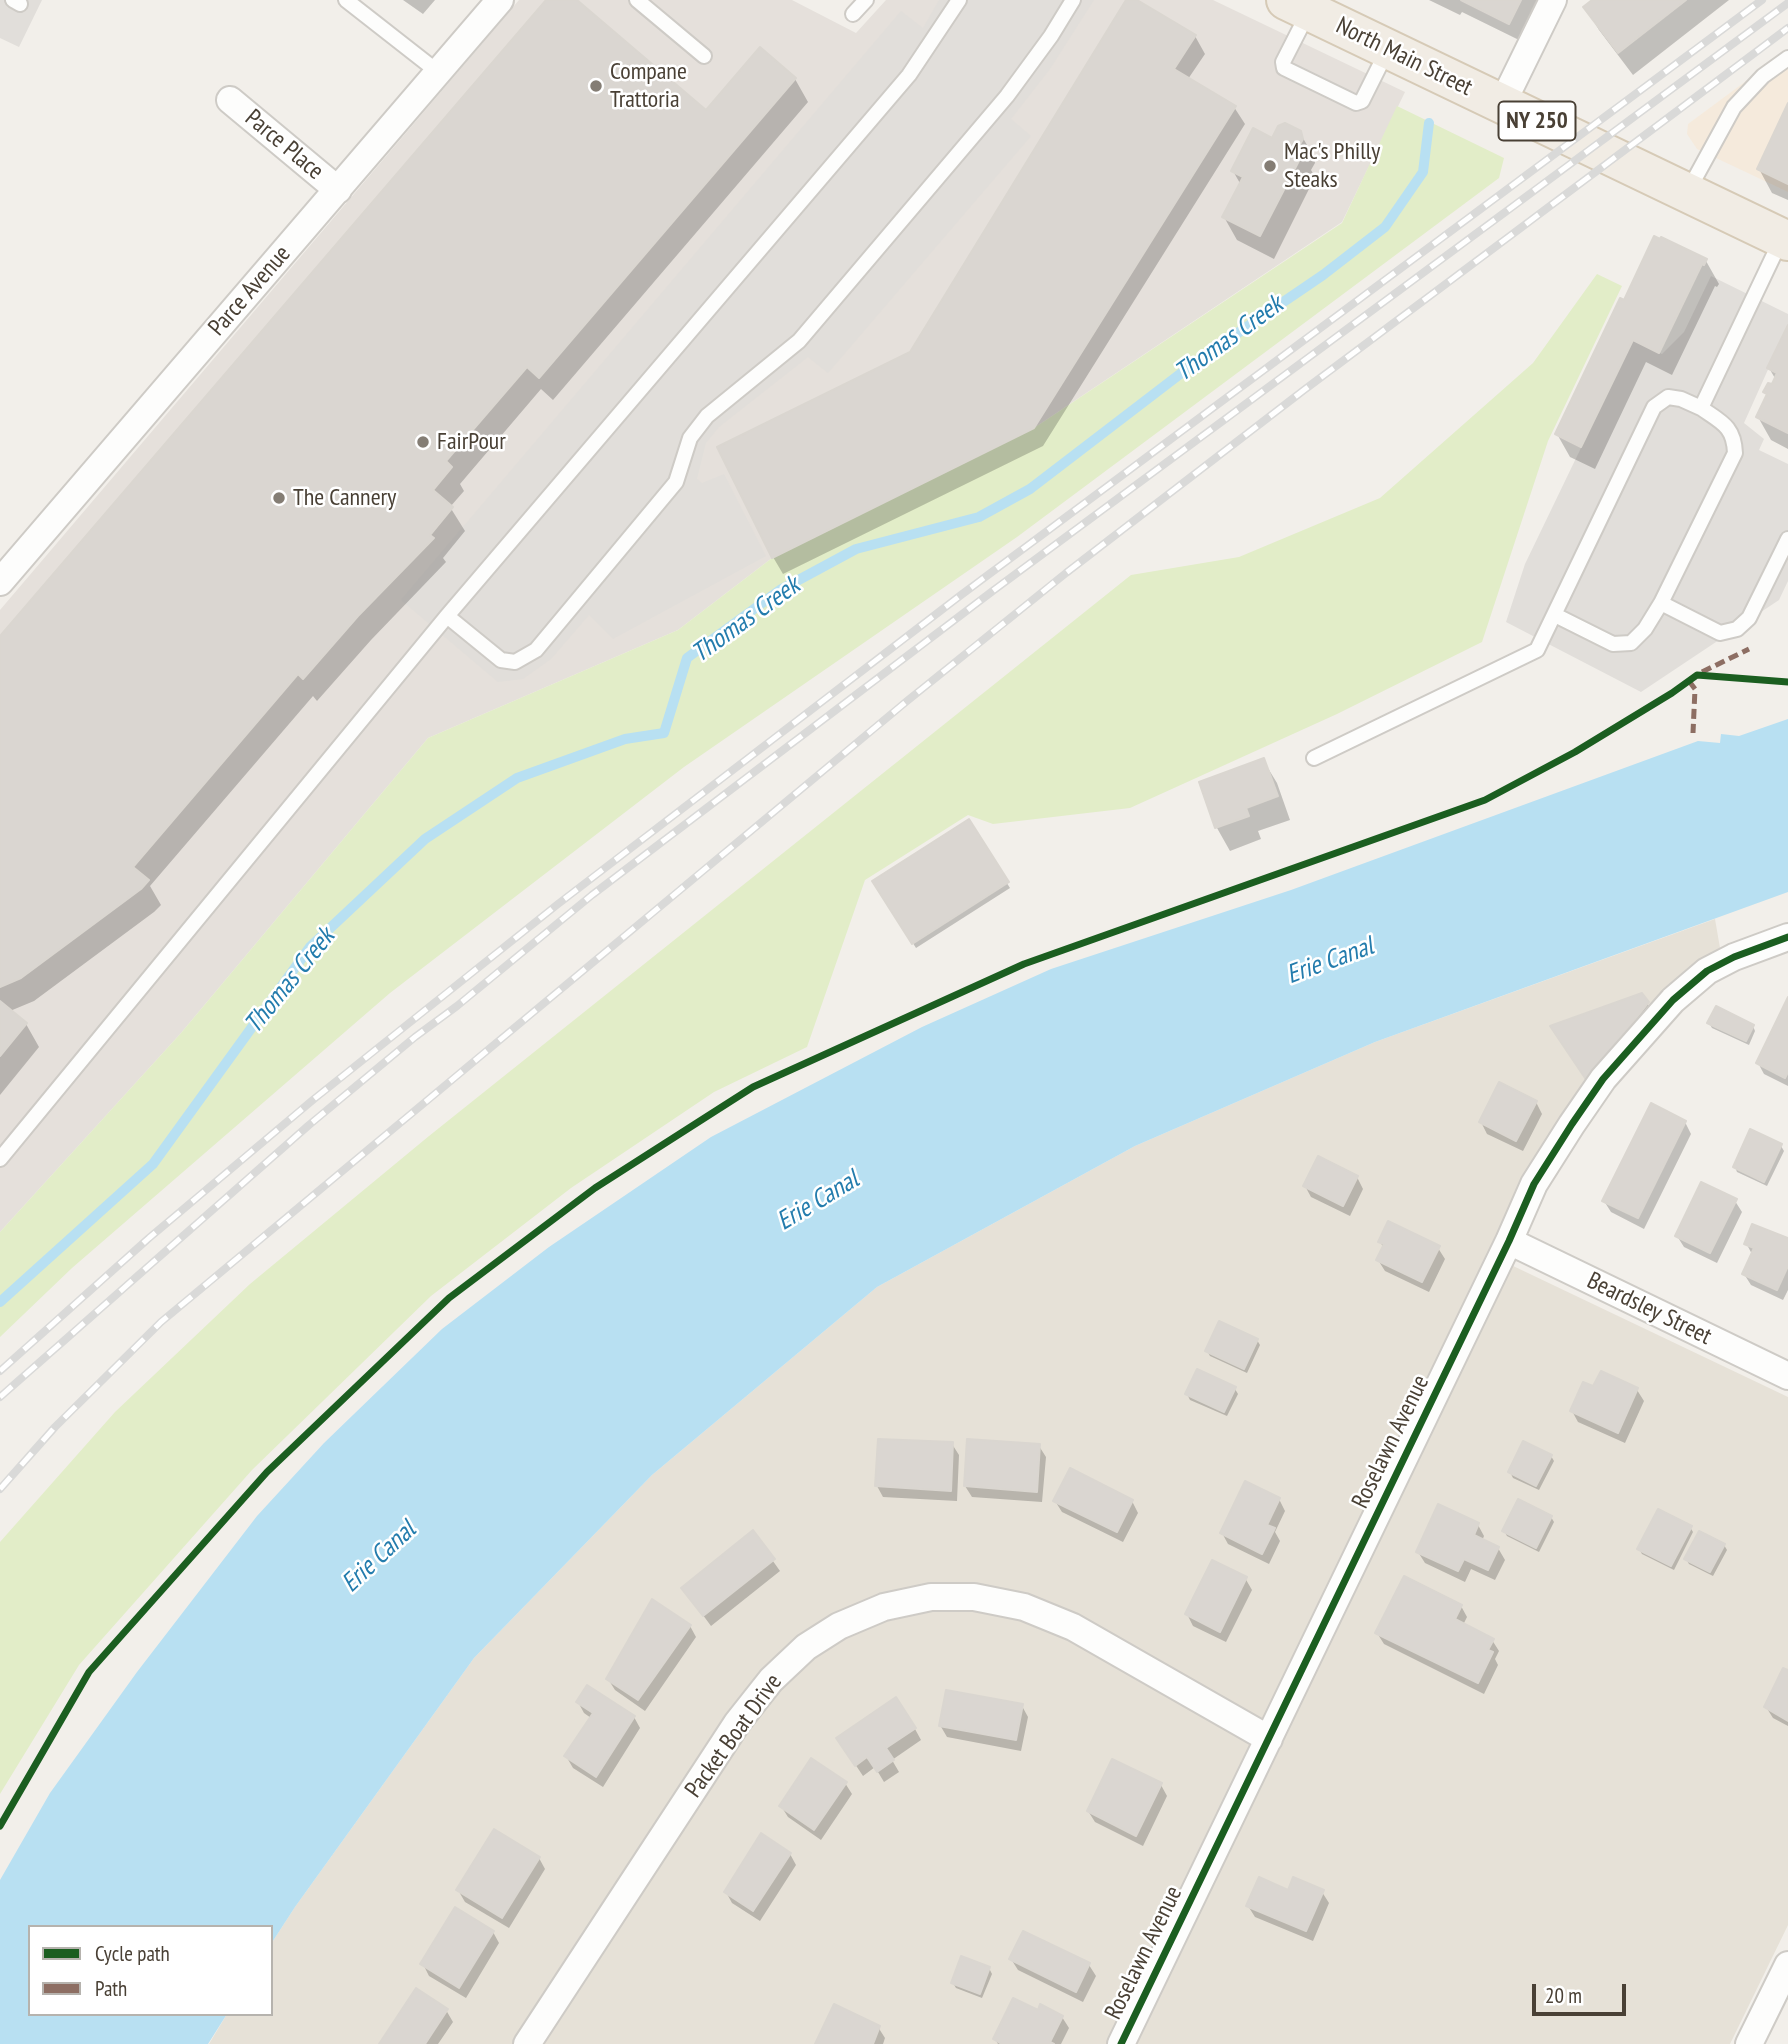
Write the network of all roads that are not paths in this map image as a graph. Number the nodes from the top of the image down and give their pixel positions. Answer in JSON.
{"nodes":[{"id":1,"x":346,"y":0,"type":"edge"},
{"id":2,"x":500,"y":0,"type":"edge"},
{"id":3,"x":637,"y":0,"type":"edge"},
{"id":4,"x":866,"y":0,"type":"edge"},
{"id":5,"x":959,"y":0,"type":"edge"},
{"id":6,"x":1073,"y":0,"type":"edge"},
{"id":7,"x":1553,"y":0,"type":"edge"},
{"id":8,"x":1297,"y":6,"type":"edge"},
{"id":9,"x":853,"y":14,"type":"dead end"},
{"id":10,"x":1388,"y":49,"type":"junction"},
{"id":11,"x":704,"y":56,"type":"dead end"},
{"id":12,"x":1788,"y":58,"type":"edge"},
{"id":13,"x":438,"y":72,"type":"junction"},
{"id":14,"x":230,"y":100,"type":"dead end"},
{"id":15,"x":1502,"y":104,"type":"junction"},
{"id":16,"x":338,"y":190,"type":"junction"},
{"id":17,"x":1688,"y":193,"type":"junction"},
{"id":18,"x":1785,"y":240,"type":"edge"},
{"id":19,"x":1701,"y":408,"type":"junction"},
{"id":20,"x":1788,"y":539,"type":"edge"},
{"id":21,"x":0,"y":582,"type":"edge"},
{"id":22,"x":1661,"y":603,"type":"junction"},
{"id":23,"x":1555,"y":615,"type":"junction"},
{"id":24,"x":447,"y":616,"type":"junction"},
{"id":25,"x":1314,"y":758,"type":"dead end"},
{"id":26,"x":1788,"y":937,"type":"edge"},
{"id":27,"x":0,"y":1159,"type":"edge"},
{"id":28,"x":1509,"y":1241,"type":"junction"},
{"id":29,"x":1788,"y":1376,"type":"edge"},
{"id":30,"x":1269,"y":1739,"type":"junction"},
{"id":31,"x":1788,"y":1965,"type":"edge"},
{"id":32,"x":527,"y":2044,"type":"edge"},
{"id":33,"x":1121,"y":2044,"type":"edge"},
{"id":34,"x":1749,"y":2044,"type":"edge"}],
"edges":[{"from":1,"to":13,"type":"lane"},
{"from":2,"to":13,"type":"street","name":"Parce Avenue"},
{"from":3,"to":11,"type":"lane"},
{"from":4,"to":9,"type":"lane"},
{"from":5,"to":24,"type":"lane"},
{"from":6,"to":24,"type":"lane"},
{"from":7,"to":15,"type":"street"},
{"from":8,"to":10,"type":"main road","name":"North Main Street","number":"NY 250"},
{"from":8,"to":10,"type":"lane"},
{"from":10,"to":15,"type":"main road","name":"North Main Street","number":"NY 250"},
{"from":12,"to":17,"type":"lane"},
{"from":13,"to":16,"type":"street","name":"Parce Avenue"},
{"from":14,"to":16,"type":"street","name":"Parce Place"},
{"from":15,"to":17,"type":"main road","name":"North Main Street","number":"NY 250"},
{"from":16,"to":21,"type":"street","name":"Parce Avenue"},
{"from":17,"to":18,"type":"main road","name":"North Main Street","number":"NY 250"},
{"from":18,"to":19,"type":"lane"},
{"from":19,"to":22,"type":"lane"},
{"from":19,"to":23,"type":"lane"},
{"from":20,"to":22,"type":"lane"},
{"from":22,"to":23,"type":"lane"},
{"from":23,"to":25,"type":"lane"},
{"from":24,"to":27,"type":"lane"},
{"from":26,"to":28,"type":"street","name":"Roselawn Avenue"},
{"from":28,"to":29,"type":"street","name":"Beardsley Street"},
{"from":28,"to":30,"type":"street","name":"Roselawn Avenue"},
{"from":30,"to":32,"type":"street","name":"Packet Boat Drive"},
{"from":30,"to":33,"type":"street","name":"Roselawn Avenue"},
{"from":31,"to":34,"type":"street"}]}
